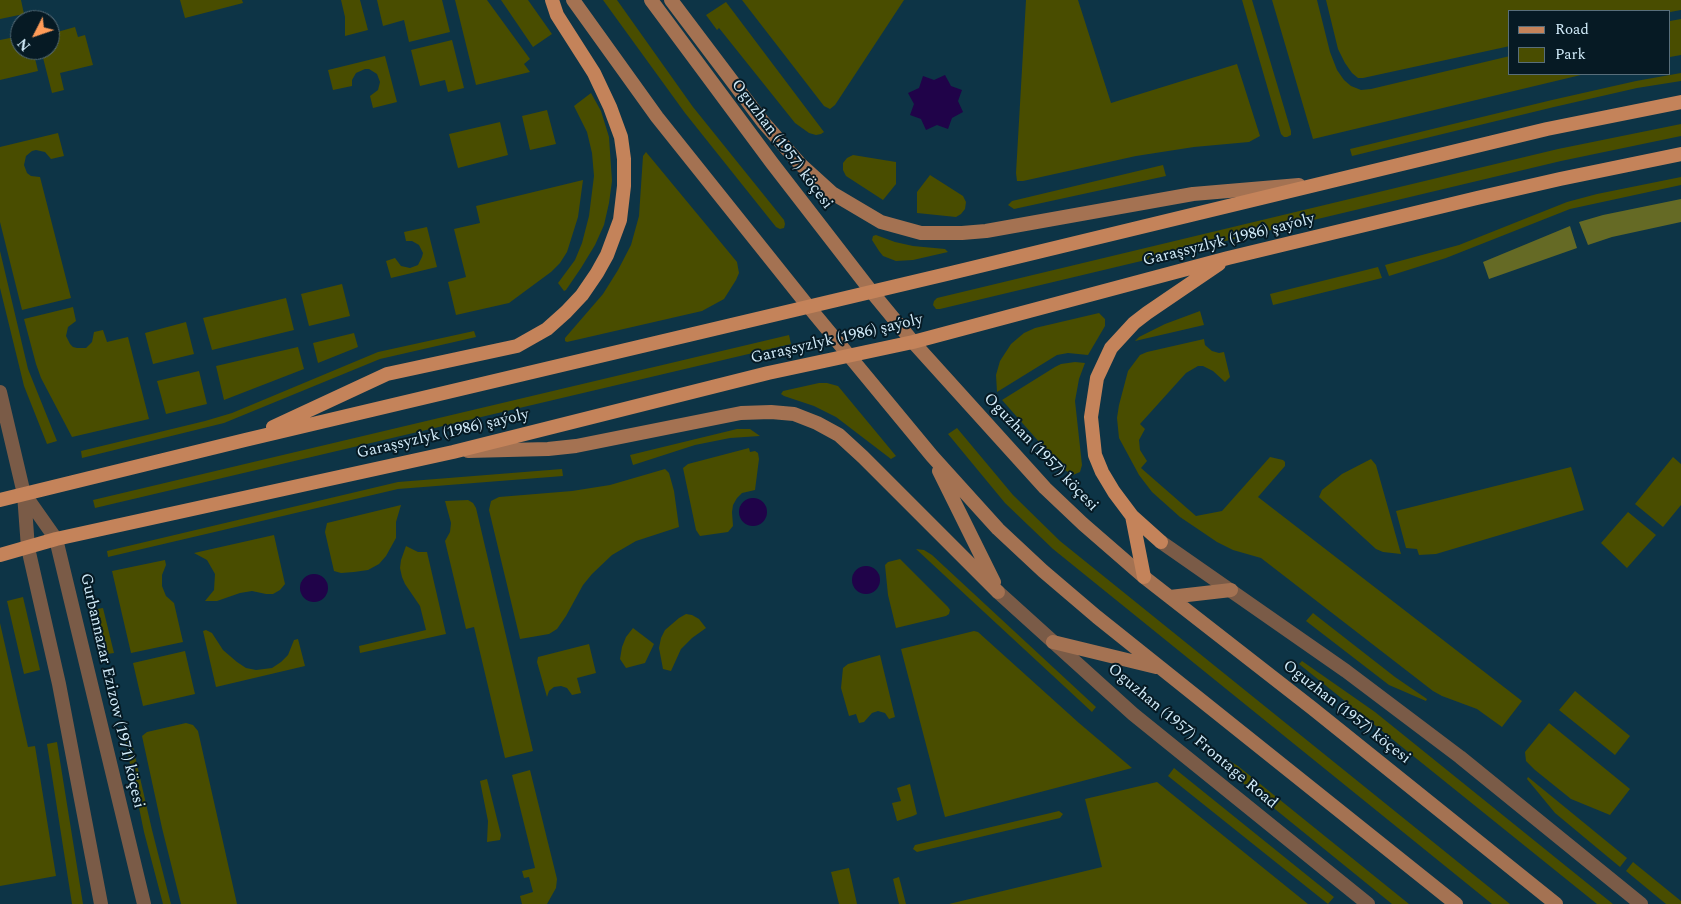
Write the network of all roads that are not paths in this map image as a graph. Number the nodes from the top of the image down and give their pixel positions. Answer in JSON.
{"nodes":[{"id":1,"x":552,"y":0,"type":"edge"},
{"id":2,"x":573,"y":0,"type":"edge"},
{"id":3,"x":651,"y":0,"type":"edge"},
{"id":4,"x":671,"y":0,"type":"edge"},
{"id":5,"x":1681,"y":102,"type":"edge"},
{"id":6,"x":1681,"y":154,"type":"edge"},
{"id":7,"x":1319,"y":183,"type":"junction"},
{"id":8,"x":1228,"y":258,"type":"junction"},
{"id":9,"x":871,"y":291,"type":"junction"},
{"id":10,"x":808,"y":306,"type":"junction"},
{"id":11,"x":913,"y":342,"type":"junction"},
{"id":12,"x":850,"y":356,"type":"junction"},
{"id":13,"x":0,"y":392,"type":"edge"},
{"id":14,"x":245,"y":440,"type":"junction"},
{"id":15,"x":453,"y":452,"type":"junction"},
{"id":16,"x":932,"y":456,"type":"junction"},
{"id":17,"x":24,"y":494,"type":"junction"},
{"id":18,"x":0,"y":500,"type":"edge"},
{"id":19,"x":1132,"y":516,"type":"junction"},
{"id":20,"x":56,"y":539,"type":"junction"},
{"id":21,"x":1161,"y":542,"type":"joint"},
{"id":22,"x":28,"y":548,"type":"junction"},
{"id":23,"x":0,"y":555,"type":"edge"},
{"id":24,"x":1144,"y":577,"type":"junction"},
{"id":25,"x":1231,"y":590,"type":"junction"},
{"id":26,"x":998,"y":592,"type":"junction"},
{"id":27,"x":1170,"y":597,"type":"junction"},
{"id":28,"x":1053,"y":642,"type":"junction"},
{"id":29,"x":1160,"y":668,"type":"junction"},
{"id":30,"x":101,"y":904,"type":"edge"},
{"id":31,"x":144,"y":904,"type":"edge"},
{"id":32,"x":1368,"y":904,"type":"edge"},
{"id":33,"x":1456,"y":904,"type":"edge"},
{"id":34,"x":1556,"y":904,"type":"edge"},
{"id":35,"x":1641,"y":904,"type":"edge"}],
"edges":[{"from":1,"to":14,"type":"main road"},
{"from":2,"to":10,"type":"main road"},
{"from":3,"to":9,"type":"main road","name":"Oguzhan (1957) köçesi"},
{"from":4,"to":7,"type":"main road"},
{"from":5,"to":7,"type":"main road"},
{"from":6,"to":8,"type":"main road","name":"Garaşsyzlyk (1986) şaýoly"},
{"from":7,"to":9,"type":"main road"},
{"from":8,"to":11,"type":"main road","name":"Garaşsyzlyk (1986) şaýoly"},
{"from":8,"to":19,"type":"main road"},
{"from":9,"to":10,"type":"main road"},
{"from":9,"to":11,"type":"main road","name":"Oguzhan (1957) köçesi"},
{"from":10,"to":12,"type":"main road"},
{"from":10,"to":14,"type":"main road"},
{"from":11,"to":12,"type":"main road","name":"Garaşsyzlyk (1986) şaýoly"},
{"from":11,"to":24,"type":"main road","name":"Oguzhan (1957) köçesi"},
{"from":12,"to":15,"type":"main road","name":"Garaşsyzlyk (1986) şaýoly"},
{"from":12,"to":16,"type":"main road"},
{"from":13,"to":17,"type":"street","name":"Gurbannazar Ezizow (1971) köçesi"},
{"from":14,"to":17,"type":"main road"},
{"from":15,"to":20,"type":"main road","name":"Garaşsyzlyk (1986) şaýoly"},
{"from":15,"to":26,"type":"main road"},
{"from":16,"to":26,"type":"main road"},
{"from":16,"to":29,"type":"main road"},
{"from":17,"to":18,"type":"main road"},
{"from":17,"to":20,"type":"street","name":"Gurbannazar Ezizow (1971) köçesi"},
{"from":17,"to":22,"type":"street","name":"Gurbannazar Ezizow (1971) köçesi"},
{"from":19,"to":21,"type":"main road"},
{"from":19,"to":24,"type":"main road"},
{"from":20,"to":22,"type":"main road","name":"Garaşsyzlyk (1986) şaýoly"},
{"from":20,"to":31,"type":"street","name":"Gurbannazar Ezizow (1971) köçesi"},
{"from":21,"to":25,"type":"street"},
{"from":22,"to":23,"type":"main road","name":"Garaşsyzlyk (1986) şaýoly"},
{"from":22,"to":30,"type":"street","name":"Gurbannazar Ezizow (1971) köçesi"},
{"from":24,"to":27,"type":"main road","name":"Oguzhan (1957) köçesi"},
{"from":25,"to":27,"type":"main road"},
{"from":25,"to":35,"type":"street"},
{"from":26,"to":28,"type":"street","name":"Oguzhan (1957) Frontage Road"},
{"from":27,"to":34,"type":"main road","name":"Oguzhan (1957) köçesi"},
{"from":28,"to":29,"type":"main road"},
{"from":28,"to":32,"type":"street","name":"Oguzhan (1957) Frontage Road"},
{"from":29,"to":33,"type":"main road"}]}
